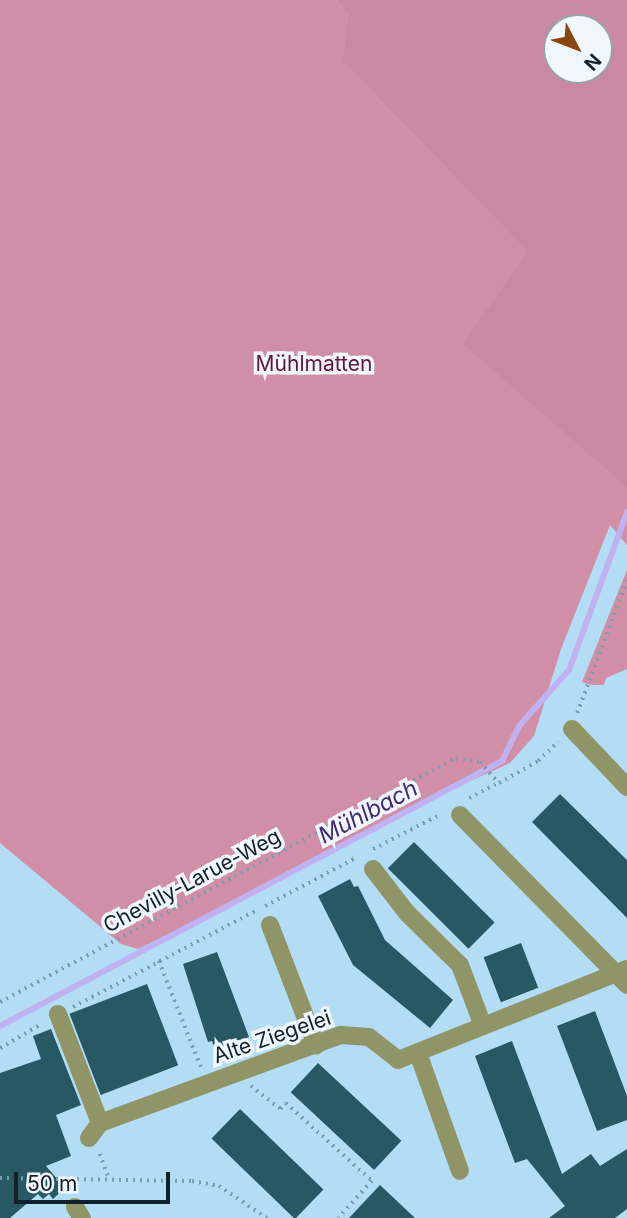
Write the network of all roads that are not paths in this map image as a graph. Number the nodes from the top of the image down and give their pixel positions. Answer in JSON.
{"nodes":[{"id":1,"x":572,"y":729,"type":"road end"},
{"id":2,"x":627,"y":787,"type":"edge"},
{"id":3,"x":457,"y":809,"type":"road end"},
{"id":4,"x":373,"y":869,"type":"dead end"},
{"id":5,"x":270,"y":925,"type":"dead end"},
{"id":6,"x":624,"y":976,"type":"edge"},
{"id":7,"x":58,"y":1014,"type":"road end"},
{"id":8,"x":483,"y":1026,"type":"junction"},
{"id":9,"x":316,"y":1045,"type":"junction"},
{"id":10,"x":418,"y":1053,"type":"junction"},
{"id":11,"x":100,"y":1123,"type":"junction"},
{"id":12,"x":89,"y":1138,"type":"road end"},
{"id":13,"x":460,"y":1171,"type":"dead end"}],
"edges":[{"from":1,"to":2,"type":"street"},
{"from":3,"to":6,"type":"street"},
{"from":4,"to":8,"type":"street"},
{"from":5,"to":9,"type":"street"},
{"from":6,"to":8,"type":"street","name":"Alte Ziegelei"},
{"from":7,"to":11,"type":"street"},
{"from":8,"to":10,"type":"street","name":"Alte Ziegelei"},
{"from":9,"to":10,"type":"street","name":"Alte Ziegelei"},
{"from":9,"to":11,"type":"street","name":"Alte Ziegelei"},
{"from":10,"to":13,"type":"street"},
{"from":11,"to":12,"type":"street"}]}
